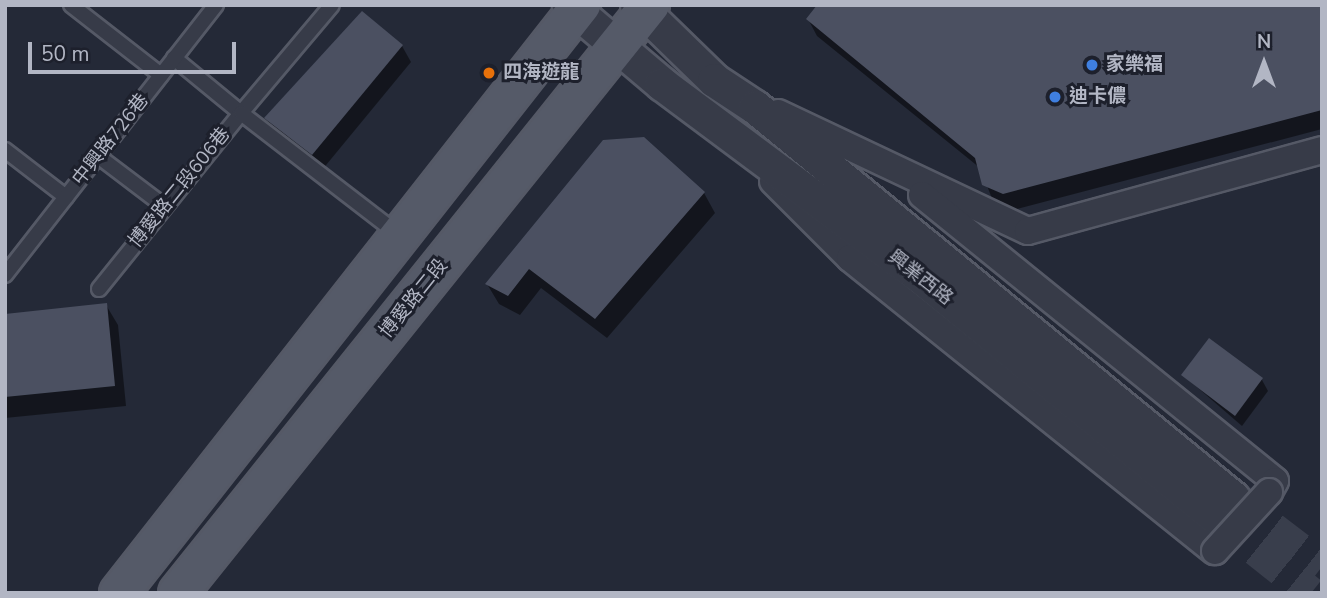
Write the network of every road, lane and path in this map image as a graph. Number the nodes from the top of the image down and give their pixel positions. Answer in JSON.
{"nodes":[{"id":1,"x":71,"y":5,"type":"edge"},
{"id":2,"x":215,"y":5,"type":"edge"},
{"id":3,"x":332,"y":5,"type":"edge"},
{"id":4,"x":576,"y":7,"type":"edge"},
{"id":5,"x":644,"y":8,"type":"edge"},
{"id":6,"x":615,"y":47,"type":"junction"},
{"id":7,"x":174,"y":58,"type":"junction"},
{"id":8,"x":161,"y":75,"type":"junction"},
{"id":9,"x":706,"y":95,"type":"junction"},
{"id":10,"x":242,"y":113,"type":"junction"},
{"id":11,"x":5,"y":150,"type":"edge"},
{"id":12,"x":1322,"y":150,"type":"edge"},
{"id":13,"x":98,"y":156,"type":"junction"},
{"id":14,"x":897,"y":174,"type":"junction"},
{"id":15,"x":66,"y":197,"type":"junction"},
{"id":16,"x":164,"y":206,"type":"junction"},
{"id":17,"x":399,"y":235,"type":"junction"},
{"id":18,"x":5,"y":275,"type":"edge"},
{"id":19,"x":99,"y":289,"type":"dead end"},
{"id":20,"x":1225,"y":508,"type":"tunnel mouth"},
{"id":21,"x":119,"y":593,"type":"edge"},
{"id":22,"x":177,"y":593,"type":"edge"}],
"edges":[{"from":1,"to":8,"type":"lane"},
{"from":2,"to":7,"type":"lane","name":"中興路726巷"},
{"from":3,"to":10,"type":"lane"},
{"from":4,"to":6,"type":"street","name":"興業西路"},
{"from":4,"to":17,"type":"main road"},
{"from":5,"to":6,"type":"main road","name":"博愛路二段"},
{"from":5,"to":9,"type":"street","name":"興業西路"},
{"from":6,"to":9,"type":"street","name":"興業西路"},
{"from":6,"to":22,"type":"main road","name":"博愛路二段"},
{"from":7,"to":8,"type":"lane","name":"中興路726巷"},
{"from":7,"to":10,"type":"lane"},
{"from":8,"to":13,"type":"lane","name":"中興路726巷"},
{"from":9,"to":14,"type":"street"},
{"from":9,"to":14,"type":"street","bridge":true},
{"from":9,"to":20,"type":"street","name":"興業西路"},
{"from":10,"to":16,"type":"lane","name":"博愛路二段606巷"},
{"from":10,"to":17,"type":"lane","name":"博愛路二段606巷"},
{"from":11,"to":15,"type":"lane"},
{"from":12,"to":14,"type":"street"},
{"from":13,"to":15,"type":"lane","name":"中興路726巷"},
{"from":13,"to":16,"type":"lane"},
{"from":15,"to":18,"type":"lane","name":"中興路726巷"},
{"from":16,"to":19,"type":"lane","name":"博愛路二段606巷"},
{"from":17,"to":21,"type":"main road"}]}
